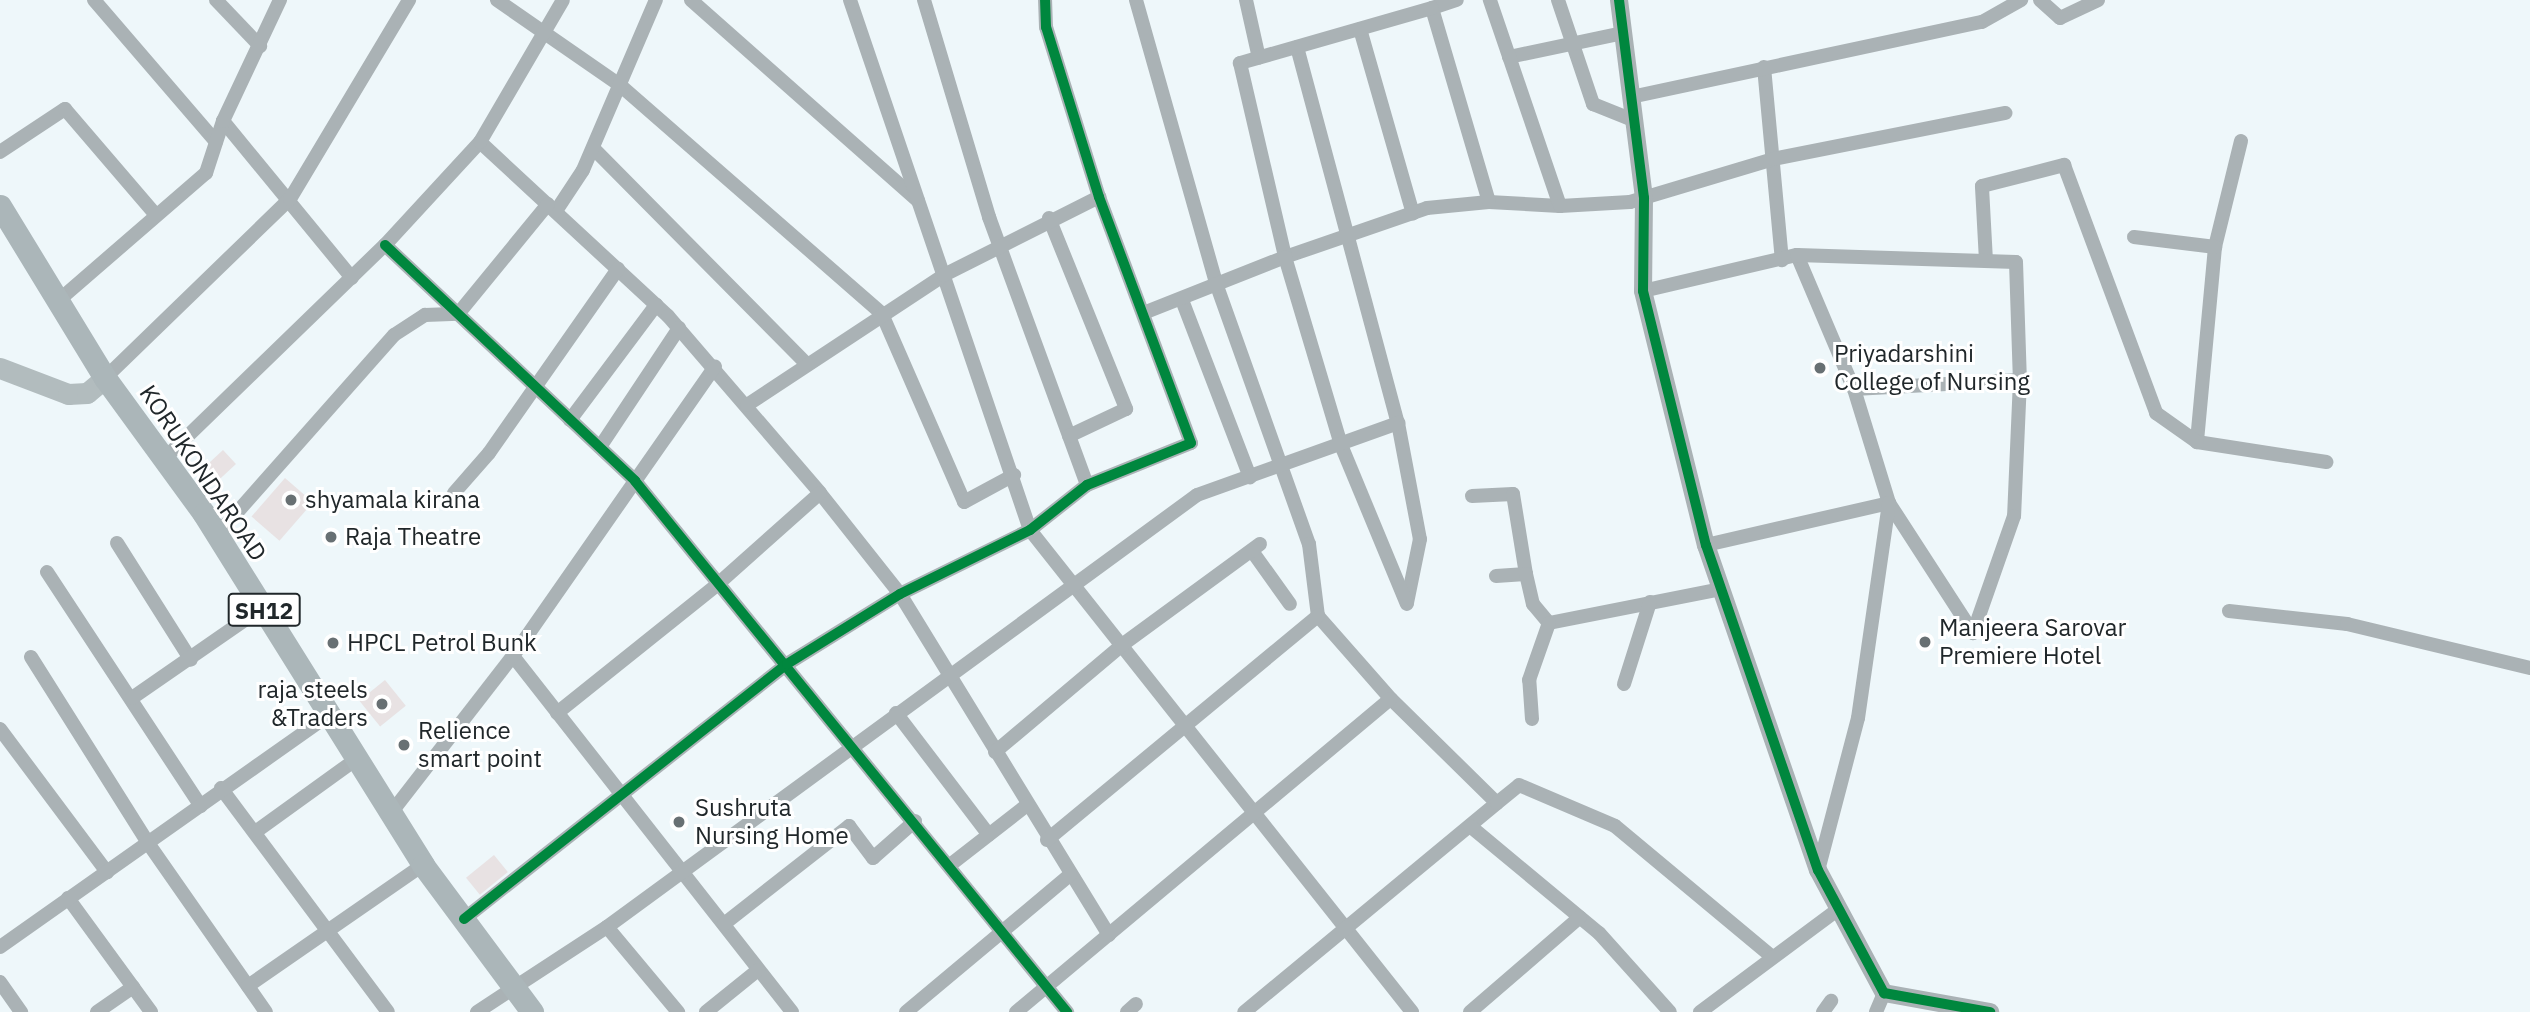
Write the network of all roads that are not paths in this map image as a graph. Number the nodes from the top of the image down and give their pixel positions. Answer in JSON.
{"nodes":[{"id":1,"x":94,"y":0,"type":"edge"},
{"id":2,"x":216,"y":0,"type":"edge"},
{"id":3,"x":280,"y":0,"type":"edge"},
{"id":4,"x":409,"y":0,"type":"edge"},
{"id":5,"x":497,"y":0,"type":"edge"},
{"id":6,"x":563,"y":0,"type":"edge"},
{"id":7,"x":656,"y":0,"type":"edge"},
{"id":8,"x":691,"y":0,"type":"edge"},
{"id":9,"x":850,"y":0,"type":"edge"},
{"id":10,"x":924,"y":0,"type":"edge"},
{"id":11,"x":1045,"y":0,"type":"edge"},
{"id":12,"x":1136,"y":0,"type":"edge"},
{"id":13,"x":1247,"y":0,"type":"edge"},
{"id":14,"x":1490,"y":0,"type":"edge"},
{"id":15,"x":1558,"y":0,"type":"edge"},
{"id":16,"x":1619,"y":0,"type":"edge"},
{"id":17,"x":2021,"y":0,"type":"edge"},
{"id":18,"x":2040,"y":0,"type":"edge"},
{"id":19,"x":2098,"y":0,"type":"edge"},
{"id":20,"x":1445,"y":3,"type":"edge"},
{"id":21,"x":1360,"y":29,"type":"junction"},
{"id":22,"x":1623,"y":33,"type":"junction"},
{"id":23,"x":545,"y":36,"type":"junction"},
{"id":24,"x":1572,"y":43,"type":"junction"},
{"id":25,"x":260,"y":46,"type":"junction"},
{"id":26,"x":1297,"y":47,"type":"junction"},
{"id":27,"x":1510,"y":57,"type":"junction"},
{"id":28,"x":1259,"y":58,"type":"junction"},
{"id":29,"x":1764,"y":66,"type":"junction"},
{"id":30,"x":621,"y":86,"type":"junction"},
{"id":31,"x":1631,"y":97,"type":"junction"},
{"id":32,"x":2006,"y":113,"type":"dead end"},
{"id":33,"x":223,"y":121,"type":"junction"},
{"id":34,"x":1634,"y":121,"type":"junction"},
{"id":35,"x":2241,"y":141,"type":"dead end"},
{"id":36,"x":216,"y":142,"type":"junction"},
{"id":37,"x":480,"y":142,"type":"junction"},
{"id":38,"x":593,"y":148,"type":"junction"},
{"id":39,"x":0,"y":152,"type":"edge"},
{"id":40,"x":1773,"y":159,"type":"junction"},
{"id":41,"x":1099,"y":197,"type":"junction"},
{"id":42,"x":1644,"y":198,"type":"junction"},
{"id":43,"x":290,"y":199,"type":"junction"},
{"id":44,"x":919,"y":202,"type":"junction"},
{"id":45,"x":1489,"y":202,"type":"junction"},
{"id":46,"x":0,"y":205,"type":"edge"},
{"id":47,"x":1560,"y":206,"type":"junction"},
{"id":48,"x":552,"y":208,"type":"junction"},
{"id":49,"x":1413,"y":214,"type":"junction"},
{"id":50,"x":156,"y":215,"type":"junction"},
{"id":51,"x":1049,"y":218,"type":"junction"},
{"id":52,"x":2134,"y":237,"type":"dead end"},
{"id":53,"x":1345,"y":239,"type":"junction"},
{"id":54,"x":385,"y":245,"type":"junction"},
{"id":55,"x":999,"y":246,"type":"junction"},
{"id":56,"x":2215,"y":247,"type":"junction"},
{"id":57,"x":1797,"y":255,"type":"junction"},
{"id":58,"x":1285,"y":257,"type":"junction"},
{"id":59,"x":1782,"y":260,"type":"junction"},
{"id":60,"x":1986,"y":261,"type":"junction"},
{"id":61,"x":618,"y":269,"type":"junction"},
{"id":62,"x":944,"y":275,"type":"junction"},
{"id":63,"x":352,"y":278,"type":"junction"},
{"id":64,"x":1217,"y":286,"type":"junction"},
{"id":65,"x":1643,"y":291,"type":"junction"},
{"id":66,"x":1182,"y":300,"type":"junction"},
{"id":67,"x":58,"y":301,"type":"junction"},
{"id":68,"x":656,"y":305,"type":"junction"},
{"id":69,"x":1146,"y":313,"type":"junction"},
{"id":70,"x":458,"y":314,"type":"junction"},
{"id":71,"x":882,"y":314,"type":"junction"},
{"id":72,"x":679,"y":328,"type":"junction"},
{"id":73,"x":807,"y":364,"type":"junction"},
{"id":74,"x":715,"y":366,"type":"junction"},
{"id":75,"x":0,"y":368,"type":"edge"},
{"id":76,"x":105,"y":378,"type":"junction"},
{"id":77,"x":2020,"y":380,"type":"junction"},
{"id":78,"x":534,"y":385,"type":"junction"},
{"id":79,"x":1854,"y":389,"type":"junction"},
{"id":80,"x":747,"y":405,"type":"junction"},
{"id":81,"x":570,"y":420,"type":"junction"},
{"id":82,"x":1398,"y":423,"type":"junction"},
{"id":83,"x":1069,"y":436,"type":"junction"},
{"id":84,"x":2196,"y":442,"type":"junction"},
{"id":85,"x":1341,"y":444,"type":"junction"},
{"id":86,"x":600,"y":447,"type":"junction"},
{"id":87,"x":166,"y":457,"type":"junction"},
{"id":88,"x":2326,"y":462,"type":"dead end"},
{"id":89,"x":1277,"y":467,"type":"junction"},
{"id":90,"x":1014,"y":475,"type":"junction"},
{"id":91,"x":1250,"y":477,"type":"junction"},
{"id":92,"x":635,"y":481,"type":"junction"},
{"id":93,"x":1087,"y":485,"type":"junction"},
{"id":94,"x":820,"y":492,"type":"junction"},
{"id":95,"x":454,"y":493,"type":"dead end"},
{"id":96,"x":1472,"y":496,"type":"dead end"},
{"id":97,"x":1889,"y":503,"type":"junction"},
{"id":98,"x":1030,"y":530,"type":"junction"},
{"id":99,"x":217,"y":535,"type":"junction"},
{"id":100,"x":117,"y":543,"type":"dead end"},
{"id":101,"x":1706,"y":545,"type":"junction"},
{"id":102,"x":47,"y":572,"type":"dead end"},
{"id":103,"x":1525,"y":574,"type":"junction"},
{"id":104,"x":1496,"y":576,"type":"dead end"},
{"id":105,"x":1071,"y":582,"type":"junction"},
{"id":106,"x":719,"y":583,"type":"junction"},
{"id":107,"x":1721,"y":589,"type":"junction"},
{"id":108,"x":900,"y":594,"type":"junction"},
{"id":109,"x":1650,"y":603,"type":"junction"},
{"id":110,"x":1290,"y":604,"type":"dead end"},
{"id":111,"x":262,"y":608,"type":"junction"},
{"id":112,"x":2229,"y":611,"type":"dead end"},
{"id":113,"x":1318,"y":616,"type":"junction"},
{"id":114,"x":1549,"y":622,"type":"junction"},
{"id":115,"x":1122,"y":645,"type":"junction"},
{"id":116,"x":513,"y":656,"type":"junction"},
{"id":117,"x":31,"y":657,"type":"dead end"},
{"id":118,"x":191,"y":660,"type":"junction"},
{"id":119,"x":788,"y":664,"type":"junction"},
{"id":120,"x":2530,"y":668,"type":"edge"},
{"id":121,"x":947,"y":678,"type":"junction"},
{"id":122,"x":1624,"y":684,"type":"dead end"},
{"id":123,"x":132,"y":698,"type":"junction"},
{"id":124,"x":1391,"y":699,"type":"junction"},
{"id":125,"x":557,"y":713,"type":"junction"},
{"id":126,"x":896,"y":713,"type":"junction"},
{"id":127,"x":328,"y":716,"type":"junction"},
{"id":128,"x":1532,"y":719,"type":"dead end"},
{"id":129,"x":1182,"y":724,"type":"junction"},
{"id":130,"x":0,"y":729,"type":"edge"},
{"id":131,"x":855,"y":745,"type":"junction"},
{"id":132,"x":995,"y":752,"type":"junction"},
{"id":133,"x":355,"y":760,"type":"junction"},
{"id":134,"x":221,"y":789,"type":"junction"},
{"id":135,"x":622,"y":795,"type":"junction"},
{"id":136,"x":1497,"y":803,"type":"junction"},
{"id":137,"x":1027,"y":805,"type":"junction"},
{"id":138,"x":201,"y":806,"type":"junction"},
{"id":139,"x":391,"y":813,"type":"junction"},
{"id":140,"x":1256,"y":816,"type":"junction"},
{"id":141,"x":915,"y":821,"type":"junction"},
{"id":142,"x":1470,"y":826,"type":"junction"},
{"id":143,"x":258,"y":830,"type":"junction"},
{"id":144,"x":989,"y":835,"type":"junction"},
{"id":145,"x":1047,"y":840,"type":"junction"},
{"id":146,"x":148,"y":843,"type":"junction"},
{"id":147,"x":423,"y":865,"type":"junction"},
{"id":148,"x":950,"y":865,"type":"junction"},
{"id":149,"x":683,"y":870,"type":"junction"},
{"id":150,"x":1818,"y":870,"type":"junction"},
{"id":151,"x":107,"y":872,"type":"junction"},
{"id":152,"x":1070,"y":875,"type":"junction"},
{"id":153,"x":68,"y":898,"type":"junction"},
{"id":154,"x":1836,"y":911,"type":"junction"},
{"id":155,"x":1580,"y":917,"type":"junction"},
{"id":156,"x":464,"y":919,"type":"junction"},
{"id":157,"x":724,"y":923,"type":"junction"},
{"id":158,"x":607,"y":926,"type":"junction"},
{"id":159,"x":327,"y":927,"type":"junction"},
{"id":160,"x":1347,"y":930,"type":"junction"},
{"id":161,"x":1003,"y":932,"type":"junction"},
{"id":162,"x":1109,"y":935,"type":"junction"},
{"id":163,"x":0,"y":947,"type":"edge"},
{"id":164,"x":1771,"y":956,"type":"junction"},
{"id":165,"x":758,"y":970,"type":"junction"},
{"id":166,"x":0,"y":982,"type":"edge"},
{"id":167,"x":248,"y":986,"type":"junction"},
{"id":168,"x":1046,"y":986,"type":"junction"},
{"id":169,"x":133,"y":988,"type":"junction"},
{"id":170,"x":514,"y":988,"type":"junction"},
{"id":171,"x":1884,"y":993,"type":"junction"},
{"id":172,"x":21,"y":1012,"type":"edge"},
{"id":173,"x":97,"y":1012,"type":"edge"},
{"id":174,"x":151,"y":1012,"type":"edge"},
{"id":175,"x":267,"y":1012,"type":"edge"},
{"id":176,"x":388,"y":1012,"type":"edge"},
{"id":177,"x":477,"y":1012,"type":"edge"},
{"id":178,"x":532,"y":1012,"type":"edge"},
{"id":179,"x":678,"y":1012,"type":"edge"},
{"id":180,"x":706,"y":1012,"type":"edge"},
{"id":181,"x":792,"y":1012,"type":"edge"},
{"id":182,"x":906,"y":1012,"type":"edge"},
{"id":183,"x":1016,"y":1012,"type":"edge"},
{"id":184,"x":1067,"y":1012,"type":"edge"},
{"id":185,"x":1244,"y":1012,"type":"edge"},
{"id":186,"x":1412,"y":1012,"type":"edge"},
{"id":187,"x":1470,"y":1012,"type":"edge"},
{"id":188,"x":1670,"y":1012,"type":"edge"},
{"id":189,"x":1700,"y":1012,"type":"edge"},
{"id":190,"x":1876,"y":1012,"type":"edge"},
{"id":191,"x":1990,"y":1012,"type":"edge"}],
"edges":[{"from":1,"to":36,"type":"street"},
{"from":2,"to":25,"type":"street"},
{"from":3,"to":25,"type":"street"},
{"from":4,"to":43,"type":"street"},
{"from":5,"to":23,"type":"street"},
{"from":6,"to":23,"type":"street"},
{"from":7,"to":30,"type":"street"},
{"from":8,"to":44,"type":"street"},
{"from":9,"to":44,"type":"street"},
{"from":10,"to":55,"type":"street"},
{"from":11,"to":41,"type":"street"},
{"from":12,"to":64,"type":"street"},
{"from":13,"to":28,"type":"street"},
{"from":14,"to":27,"type":"street"},
{"from":15,"to":24,"type":"street"},
{"from":16,"to":22,"type":"street"},
{"from":17,"to":29,"type":"street"},
{"from":18,"to":19,"type":"street"},
{"from":20,"to":21,"type":"street"},
{"from":20,"to":45,"type":"street"},
{"from":21,"to":26,"type":"street"},
{"from":21,"to":49,"type":"street"},
{"from":22,"to":24,"type":"street"},
{"from":22,"to":31,"type":"street"},
{"from":23,"to":30,"type":"street"},
{"from":23,"to":37,"type":"street"},
{"from":24,"to":27,"type":"street"},
{"from":24,"to":34,"type":"street"},
{"from":25,"to":33,"type":"street"},
{"from":26,"to":28,"type":"street"},
{"from":26,"to":53,"type":"street"},
{"from":27,"to":47,"type":"street"},
{"from":28,"to":58,"type":"street"},
{"from":29,"to":31,"type":"street"},
{"from":29,"to":40,"type":"street"},
{"from":30,"to":38,"type":"street"},
{"from":30,"to":71,"type":"street"},
{"from":31,"to":34,"type":"street"},
{"from":32,"to":40,"type":"street"},
{"from":33,"to":36,"type":"street"},
{"from":33,"to":43,"type":"street"},
{"from":34,"to":42,"type":"street"},
{"from":35,"to":56,"type":"street"},
{"from":36,"to":50,"type":"street"},
{"from":37,"to":48,"type":"street"},
{"from":37,"to":54,"type":"street"},
{"from":38,"to":48,"type":"street"},
{"from":38,"to":73,"type":"street"},
{"from":39,"to":50,"type":"street"},
{"from":40,"to":42,"type":"street"},
{"from":40,"to":59,"type":"street"},
{"from":41,"to":51,"type":"street"},
{"from":41,"to":69,"type":"street"},
{"from":42,"to":47,"type":"street"},
{"from":42,"to":65,"type":"street"},
{"from":43,"to":63,"type":"street"},
{"from":43,"to":76,"type":"street"},
{"from":44,"to":62,"type":"street"},
{"from":45,"to":47,"type":"street"},
{"from":45,"to":49,"type":"street"},
{"from":46,"to":67,"type":"main road","name":"KORUKONDAROAD","number":"SH12"},
{"from":48,"to":61,"type":"street"},
{"from":48,"to":70,"type":"street"},
{"from":49,"to":53,"type":"street"},
{"from":50,"to":67,"type":"street"},
{"from":51,"to":55,"type":"street"},
{"from":51,"to":83,"type":"street"},
{"from":52,"to":56,"type":"street"},
{"from":53,"to":58,"type":"street"},
{"from":53,"to":82,"type":"street"},
{"from":54,"to":63,"type":"street"},
{"from":54,"to":70,"type":"street"},
{"from":55,"to":62,"type":"street"},
{"from":55,"to":83,"type":"street"},
{"from":56,"to":84,"type":"street"},
{"from":57,"to":59,"type":"street"},
{"from":57,"to":60,"type":"street"},
{"from":57,"to":79,"type":"street"},
{"from":58,"to":64,"type":"street"},
{"from":58,"to":85,"type":"street"},
{"from":59,"to":65,"type":"street"},
{"from":60,"to":77,"type":"street"},
{"from":60,"to":84,"type":"street"},
{"from":61,"to":68,"type":"street"},
{"from":61,"to":78,"type":"street"},
{"from":62,"to":71,"type":"street"},
{"from":62,"to":90,"type":"street"},
{"from":63,"to":87,"type":"street"},
{"from":64,"to":66,"type":"street"},
{"from":64,"to":89,"type":"street"},
{"from":65,"to":101,"type":"street"},
{"from":66,"to":69,"type":"street"},
{"from":66,"to":91,"type":"street"},
{"from":67,"to":76,"type":"main road","name":"KORUKONDAROAD","number":"SH12"},
{"from":68,"to":72,"type":"street"},
{"from":68,"to":81,"type":"street"},
{"from":69,"to":93,"type":"street"},
{"from":70,"to":78,"type":"street"},
{"from":70,"to":99,"type":"street"},
{"from":71,"to":73,"type":"street"},
{"from":71,"to":90,"type":"street"},
{"from":72,"to":74,"type":"street"},
{"from":72,"to":86,"type":"street"},
{"from":73,"to":80,"type":"street"},
{"from":74,"to":80,"type":"street"},
{"from":74,"to":92,"type":"street"},
{"from":75,"to":76,"type":"main road"},
{"from":76,"to":87,"type":"main road","name":"KORUKONDAROAD","number":"SH12"},
{"from":77,"to":79,"type":"street"},
{"from":77,"to":97,"type":"street"},
{"from":78,"to":81,"type":"street"},
{"from":78,"to":95,"type":"street"},
{"from":79,"to":97,"type":"street"},
{"from":80,"to":94,"type":"street"},
{"from":81,"to":86,"type":"street"},
{"from":82,"to":85,"type":"street"},
{"from":82,"to":85,"type":"street"},
{"from":83,"to":93,"type":"street"},
{"from":84,"to":88,"type":"street"},
{"from":85,"to":89,"type":"street"},
{"from":86,"to":92,"type":"street"},
{"from":87,"to":99,"type":"main road","name":"KORUKONDAROAD","number":"SH12"},
{"from":89,"to":91,"type":"street"},
{"from":89,"to":113,"type":"street"},
{"from":90,"to":98,"type":"street"},
{"from":91,"to":105,"type":"street"},
{"from":92,"to":106,"type":"street"},
{"from":92,"to":116,"type":"street"},
{"from":93,"to":98,"type":"street"},
{"from":94,"to":106,"type":"street"},
{"from":94,"to":108,"type":"street"},
{"from":96,"to":103,"type":"street"},
{"from":97,"to":101,"type":"street"},
{"from":97,"to":150,"type":"street"},
{"from":98,"to":105,"type":"street"},
{"from":98,"to":108,"type":"street"},
{"from":99,"to":111,"type":"main road","name":"KORUKONDAROAD","number":"SH12"},
{"from":100,"to":118,"type":"street"},
{"from":101,"to":107,"type":"street"},
{"from":102,"to":123,"type":"street"},
{"from":103,"to":104,"type":"street"},
{"from":103,"to":114,"type":"street"},
{"from":105,"to":115,"type":"street"},
{"from":105,"to":121,"type":"street"},
{"from":106,"to":119,"type":"street"},
{"from":106,"to":125,"type":"street"},
{"from":107,"to":109,"type":"street"},
{"from":107,"to":150,"type":"street"},
{"from":108,"to":119,"type":"street"},
{"from":108,"to":121,"type":"street"},
{"from":109,"to":114,"type":"street"},
{"from":109,"to":122,"type":"street"},
{"from":110,"to":115,"type":"street"},
{"from":111,"to":118,"type":"street"},
{"from":111,"to":127,"type":"main road","name":"KORUKONDAROAD","number":"SH12"},
{"from":112,"to":120,"type":"street"},
{"from":113,"to":124,"type":"street"},
{"from":113,"to":129,"type":"street"},
{"from":114,"to":128,"type":"street"},
{"from":115,"to":129,"type":"street"},
{"from":115,"to":132,"type":"street"},
{"from":116,"to":125,"type":"street"},
{"from":116,"to":139,"type":"street"},
{"from":117,"to":146,"type":"street"},
{"from":118,"to":123,"type":"street"},
{"from":119,"to":131,"type":"street"},
{"from":119,"to":135,"type":"street"},
{"from":121,"to":126,"type":"street"},
{"from":121,"to":132,"type":"street"},
{"from":123,"to":138,"type":"street"},
{"from":124,"to":136,"type":"street"},
{"from":124,"to":140,"type":"street"},
{"from":125,"to":135,"type":"street"},
{"from":126,"to":131,"type":"street"},
{"from":126,"to":144,"type":"street"},
{"from":127,"to":133,"type":"main road","name":"KORUKONDAROAD","number":"SH12"},
{"from":127,"to":134,"type":"street"},
{"from":129,"to":140,"type":"street"},
{"from":129,"to":145,"type":"street"},
{"from":130,"to":151,"type":"street"},
{"from":131,"to":141,"type":"street"},
{"from":131,"to":149,"type":"street"},
{"from":132,"to":137,"type":"street"},
{"from":133,"to":139,"type":"main road","name":"KORUKONDAROAD","number":"SH12"},
{"from":133,"to":143,"type":"street"},
{"from":134,"to":138,"type":"street"},
{"from":134,"to":143,"type":"street"},
{"from":135,"to":149,"type":"street"},
{"from":135,"to":156,"type":"street"},
{"from":136,"to":142,"type":"street"},
{"from":136,"to":164,"type":"street"},
{"from":137,"to":144,"type":"street"},
{"from":137,"to":145,"type":"street"},
{"from":138,"to":146,"type":"street"},
{"from":139,"to":147,"type":"main road","name":"KORUKONDAROAD","number":"SH12"},
{"from":140,"to":160,"type":"street"},
{"from":140,"to":162,"type":"street"},
{"from":141,"to":148,"type":"street"},
{"from":141,"to":157,"type":"street"},
{"from":142,"to":155,"type":"street"},
{"from":142,"to":160,"type":"street"},
{"from":143,"to":159,"type":"street"},
{"from":144,"to":148,"type":"street"},
{"from":145,"to":152,"type":"street"},
{"from":146,"to":151,"type":"street"},
{"from":146,"to":167,"type":"street"},
{"from":147,"to":156,"type":"main road","name":"KORUKONDAROAD","number":"SH12"},
{"from":147,"to":159,"type":"street"},
{"from":148,"to":161,"type":"street"},
{"from":149,"to":157,"type":"street"},
{"from":149,"to":158,"type":"street"},
{"from":150,"to":154,"type":"street"},
{"from":151,"to":153,"type":"street"},
{"from":152,"to":161,"type":"street"},
{"from":152,"to":162,"type":"street"},
{"from":153,"to":163,"type":"street"},
{"from":153,"to":169,"type":"street"},
{"from":154,"to":164,"type":"street"},
{"from":154,"to":171,"type":"street"},
{"from":155,"to":187,"type":"street"},
{"from":155,"to":188,"type":"street"},
{"from":156,"to":170,"type":"main road","name":"KORUKONDAROAD","number":"SH12"},
{"from":157,"to":165,"type":"street"},
{"from":158,"to":170,"type":"street"},
{"from":158,"to":179,"type":"street"},
{"from":159,"to":167,"type":"street"},
{"from":159,"to":176,"type":"street"},
{"from":160,"to":185,"type":"street"},
{"from":160,"to":186,"type":"street"},
{"from":161,"to":168,"type":"street"},
{"from":161,"to":182,"type":"street"},
{"from":162,"to":168,"type":"street"},
{"from":164,"to":189,"type":"street"},
{"from":165,"to":180,"type":"street"},
{"from":165,"to":181,"type":"street"},
{"from":166,"to":172,"type":"street"},
{"from":167,"to":175,"type":"street"},
{"from":168,"to":183,"type":"street"},
{"from":168,"to":184,"type":"street"},
{"from":169,"to":173,"type":"street"},
{"from":169,"to":174,"type":"street"},
{"from":170,"to":177,"type":"street"},
{"from":170,"to":178,"type":"main road","name":"KORUKONDAROAD","number":"SH12"},
{"from":171,"to":190,"type":"street"},
{"from":171,"to":191,"type":"street"}]}
